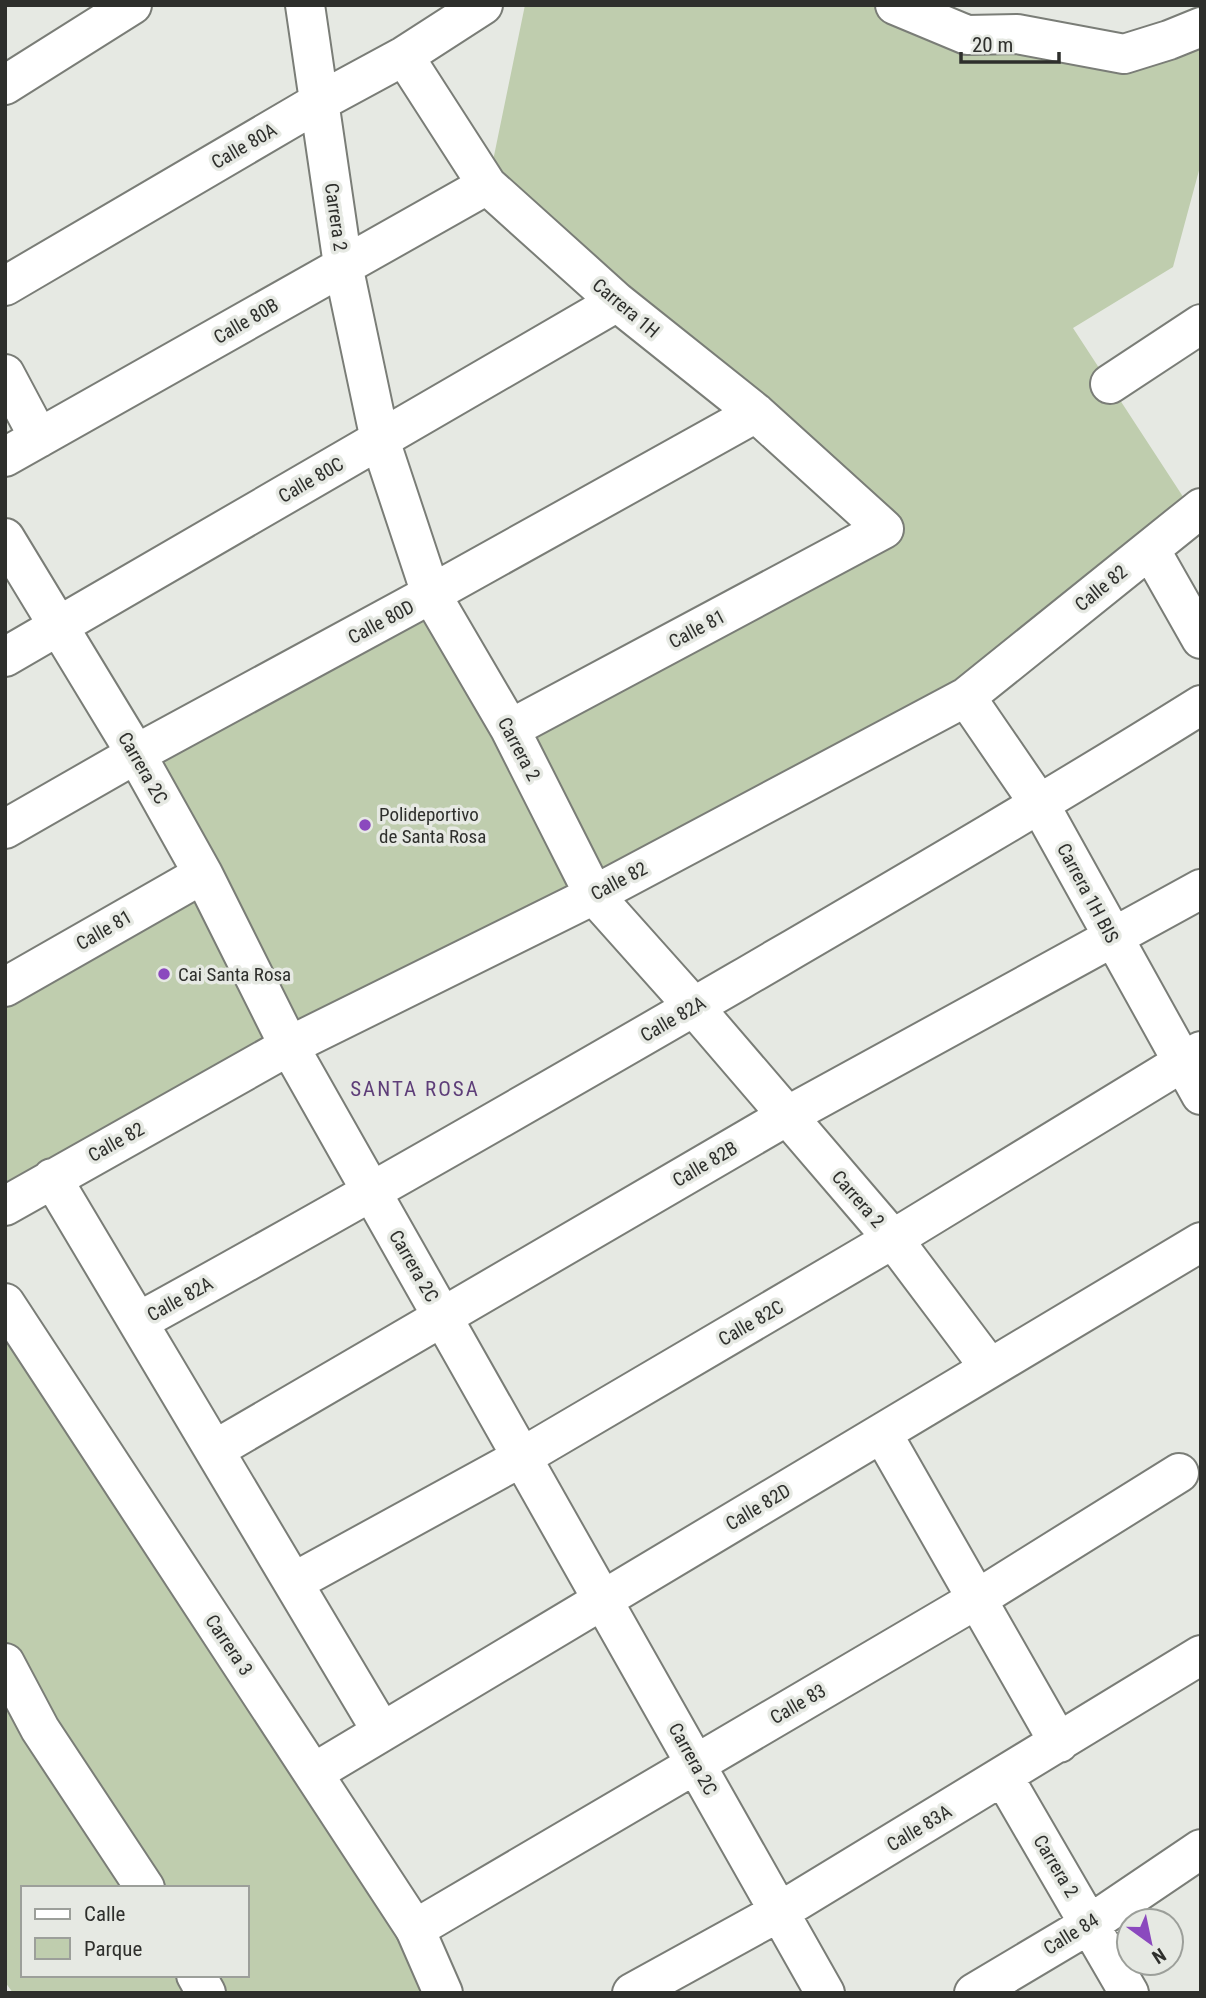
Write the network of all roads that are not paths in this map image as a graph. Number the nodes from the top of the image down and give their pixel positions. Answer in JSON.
{"nodes":[{"id":1,"x":132,"y":5,"type":"edge"},
{"id":2,"x":305,"y":5,"type":"edge"},
{"id":3,"x":483,"y":5,"type":"edge"},
{"id":4,"x":895,"y":5,"type":"edge"},
{"id":5,"x":1042,"y":5,"type":"edge"},
{"id":6,"x":1201,"y":27,"type":"edge"},
{"id":7,"x":1017,"y":34,"type":"junction"},
{"id":8,"x":404,"y":56,"type":"junction"},
{"id":9,"x":5,"y":85,"type":"edge"},
{"id":10,"x":319,"y":102,"type":"junction"},
{"id":11,"x":488,"y":185,"type":"junction"},
{"id":12,"x":344,"y":265,"type":"junction"},
{"id":13,"x":5,"y":286,"type":"edge"},
{"id":14,"x":617,"y":302,"type":"junction"},
{"id":15,"x":1201,"y":324,"type":"edge"},
{"id":16,"x":5,"y":373,"type":"edge"},
{"id":17,"x":1110,"y":384,"type":"dead end"},
{"id":18,"x":756,"y":413,"type":"junction"},
{"id":19,"x":39,"y":438,"type":"junction"},
{"id":20,"x":380,"y":440,"type":"junction"},
{"id":21,"x":5,"y":457,"type":"edge"},
{"id":22,"x":1201,"y":508,"type":"edge"},
{"id":23,"x":884,"y":529,"type":"joint"},
{"id":24,"x":5,"y":538,"type":"edge"},
{"id":25,"x":1150,"y":549,"type":"junction"},
{"id":26,"x":431,"y":594,"type":"junction"},
{"id":27,"x":58,"y":627,"type":"junction"},
{"id":28,"x":1201,"y":639,"type":"edge"},
{"id":29,"x":5,"y":657,"type":"edge"},
{"id":30,"x":966,"y":697,"type":"junction"},
{"id":31,"x":1201,"y":705,"type":"edge"},
{"id":32,"x":510,"y":729,"type":"junction"},
{"id":33,"x":136,"y":754,"type":"junction"},
{"id":34,"x":1040,"y":805,"type":"junction"},
{"id":35,"x":5,"y":829,"type":"edge"},
{"id":36,"x":203,"y":874,"type":"junction"},
{"id":37,"x":1201,"y":889,"type":"edge"},
{"id":38,"x":594,"y":895,"type":"junction"},
{"id":39,"x":1111,"y":936,"type":"junction"},
{"id":40,"x":5,"y":987,"type":"edge"},
{"id":41,"x":694,"y":1007,"type":"junction"},
{"id":42,"x":289,"y":1046,"type":"junction"},
{"id":43,"x":1191,"y":1057,"type":"edge"},
{"id":44,"x":1201,"y":1095,"type":"edge"},
{"id":45,"x":786,"y":1116,"type":"junction"},
{"id":46,"x":52,"y":1178,"type":"junction"},
{"id":47,"x":372,"y":1193,"type":"junction"},
{"id":48,"x":5,"y":1206,"type":"edge"},
{"id":49,"x":893,"y":1239,"type":"junction"},
{"id":50,"x":1201,"y":1242,"type":"edge"},
{"id":51,"x":5,"y":1303,"type":"edge"},
{"id":52,"x":443,"y":1317,"type":"junction"},
{"id":53,"x":138,"y":1322,"type":"junction"},
{"id":54,"x":990,"y":1368,"type":"junction"},
{"id":55,"x":882,"y":1433,"type":"junction"},
{"id":56,"x":216,"y":1449,"type":"junction"},
{"id":57,"x":522,"y":1457,"type":"junction"},
{"id":58,"x":1179,"y":1473,"type":"dead end"},
{"id":59,"x":294,"y":1582,"type":"junction"},
{"id":60,"x":976,"y":1599,"type":"junction"},
{"id":61,"x":603,"y":1600,"type":"junction"},
{"id":62,"x":1201,"y":1655,"type":"edge"},
{"id":63,"x":5,"y":1663,"type":"edge"},
{"id":64,"x":382,"y":1732,"type":"junction"},
{"id":65,"x":1059,"y":1743,"type":"junction"},
{"id":66,"x":696,"y":1764,"type":"junction"},
{"id":67,"x":315,"y":1772,"type":"junction"},
{"id":68,"x":1003,"y":1776,"type":"junction"},
{"id":69,"x":1201,"y":1849,"type":"edge"},
{"id":70,"x":144,"y":1886,"type":"edge"},
{"id":71,"x":779,"y":1912,"type":"junction"},
{"id":72,"x":1090,"y":1924,"type":"junction"},
{"id":73,"x":415,"y":1929,"type":"junction"},
{"id":74,"x":197,"y":1977,"type":"edge"},
{"id":75,"x":206,"y":1993,"type":"edge"},
{"id":76,"x":443,"y":1993,"type":"edge"},
{"id":77,"x":632,"y":1993,"type":"edge"},
{"id":78,"x":825,"y":1993,"type":"edge"},
{"id":79,"x":974,"y":1993,"type":"edge"},
{"id":80,"x":1129,"y":1993,"type":"edge"}],
"edges":[{"from":1,"to":9,"type":"street"},
{"from":2,"to":10,"type":"street","name":"Carrera 2"},
{"from":3,"to":8,"type":"street","name":"Calle 80A"},
{"from":4,"to":7,"type":"street"},
{"from":5,"to":7,"type":"street"},
{"from":6,"to":7,"type":"street"},
{"from":8,"to":10,"type":"street","name":"Calle 80A"},
{"from":8,"to":11,"type":"street","name":"Carrera 1H"},
{"from":10,"to":12,"type":"street","name":"Carrera 2"},
{"from":10,"to":13,"type":"street","name":"Calle 80A"},
{"from":11,"to":12,"type":"street","name":"Calle 80B"},
{"from":11,"to":14,"type":"street","name":"Carrera 1H"},
{"from":12,"to":19,"type":"street","name":"Calle 80B"},
{"from":12,"to":20,"type":"street","name":"Carrera 2"},
{"from":14,"to":18,"type":"street","name":"Carrera 1H"},
{"from":14,"to":20,"type":"street","name":"Calle 80C"},
{"from":15,"to":17,"type":"street"},
{"from":16,"to":19,"type":"street"},
{"from":18,"to":23,"type":"street","name":"Carrera 1H"},
{"from":18,"to":26,"type":"street","name":"Calle 80D"},
{"from":19,"to":21,"type":"street","name":"Calle 80B"},
{"from":20,"to":26,"type":"street","name":"Carrera 2"},
{"from":20,"to":27,"type":"street","name":"Calle 80C"},
{"from":22,"to":25,"type":"street","name":"Calle 82"},
{"from":23,"to":32,"type":"street","name":"Calle 81"},
{"from":24,"to":27,"type":"street","name":"Carrera 2C"},
{"from":25,"to":28,"type":"street"},
{"from":25,"to":30,"type":"street","name":"Calle 82"},
{"from":26,"to":32,"type":"street","name":"Carrera 2"},
{"from":26,"to":33,"type":"street","name":"Calle 80D"},
{"from":27,"to":29,"type":"street","name":"Calle 80C"},
{"from":27,"to":33,"type":"street","name":"Carrera 2C"},
{"from":30,"to":34,"type":"street","name":"Carrera 1H BIS"},
{"from":30,"to":38,"type":"street","name":"Calle 82"},
{"from":31,"to":34,"type":"street","name":"Calle 82A"},
{"from":32,"to":38,"type":"street","name":"Carrera 2"},
{"from":33,"to":35,"type":"street","name":"Calle 80D"},
{"from":33,"to":36,"type":"street","name":"Carrera 2C"},
{"from":34,"to":39,"type":"street","name":"Carrera 1H BIS"},
{"from":34,"to":41,"type":"street","name":"Calle 82A"},
{"from":36,"to":40,"type":"street","name":"Calle 81"},
{"from":36,"to":42,"type":"street","name":"Carrera 2C"},
{"from":37,"to":39,"type":"street","name":"Calle 82B"},
{"from":38,"to":41,"type":"street","name":"Carrera 2"},
{"from":38,"to":42,"type":"street","name":"Calle 82"},
{"from":39,"to":43,"type":"street","name":"Carrera 1H BIS"},
{"from":39,"to":45,"type":"street","name":"Calle 82B"},
{"from":41,"to":45,"type":"street","name":"Carrera 2"},
{"from":41,"to":47,"type":"street","name":"Calle 82A"},
{"from":42,"to":46,"type":"street","name":"Calle 82"},
{"from":42,"to":47,"type":"street","name":"Carrera 2C"},
{"from":43,"to":44,"type":"street","name":"Carrera 1H BIS"},
{"from":43,"to":49,"type":"street","name":"Calle 82C"},
{"from":45,"to":49,"type":"street","name":"Carrera 2"},
{"from":45,"to":52,"type":"street","name":"Calle 82B"},
{"from":46,"to":48,"type":"street","name":"Calle 82"},
{"from":46,"to":53,"type":"street"},
{"from":47,"to":52,"type":"street","name":"Carrera 2C"},
{"from":47,"to":53,"type":"street","name":"Calle 82A"},
{"from":49,"to":54,"type":"street","name":"Carrera 2"},
{"from":49,"to":57,"type":"street","name":"Calle 82C"},
{"from":50,"to":54,"type":"street","name":"Calle 82D"},
{"from":51,"to":67,"type":"street","name":"Carrera 3"},
{"from":52,"to":56,"type":"street","name":"Calle 82B"},
{"from":52,"to":57,"type":"street","name":"Carrera 2C"},
{"from":53,"to":56,"type":"street"},
{"from":54,"to":55,"type":"street","name":"Calle 82D"},
{"from":55,"to":60,"type":"street"},
{"from":55,"to":61,"type":"street","name":"Calle 82D"},
{"from":56,"to":59,"type":"street"},
{"from":57,"to":59,"type":"street","name":"Calle 82C"},
{"from":57,"to":61,"type":"street","name":"Carrera 2C"},
{"from":58,"to":60,"type":"street","name":"Calle 83"},
{"from":59,"to":64,"type":"street"},
{"from":60,"to":65,"type":"street"},
{"from":60,"to":66,"type":"street","name":"Calle 83"},
{"from":61,"to":64,"type":"street","name":"Calle 82D"},
{"from":61,"to":66,"type":"street","name":"Carrera 2C"},
{"from":62,"to":65,"type":"street","name":"Calle 83A"},
{"from":63,"to":70,"type":"street"},
{"from":64,"to":67,"type":"street","name":"Calle 82D"},
{"from":65,"to":68,"type":"street","name":"Calle 83A"},
{"from":66,"to":71,"type":"street","name":"Carrera 2C"},
{"from":66,"to":73,"type":"street","name":"Calle 83"},
{"from":67,"to":73,"type":"street","name":"Carrera 3"},
{"from":68,"to":71,"type":"street","name":"Calle 83A"},
{"from":68,"to":72,"type":"street","name":"Carrera 2"},
{"from":69,"to":72,"type":"street","name":"Calle 84"},
{"from":71,"to":77,"type":"street","name":"Calle 83A"},
{"from":71,"to":78,"type":"street","name":"Carrera 2C"},
{"from":72,"to":79,"type":"street","name":"Calle 84"},
{"from":72,"to":80,"type":"street","name":"Carrera 2"},
{"from":73,"to":76,"type":"street","name":"Carrera 3"},
{"from":74,"to":75,"type":"street"}]}
